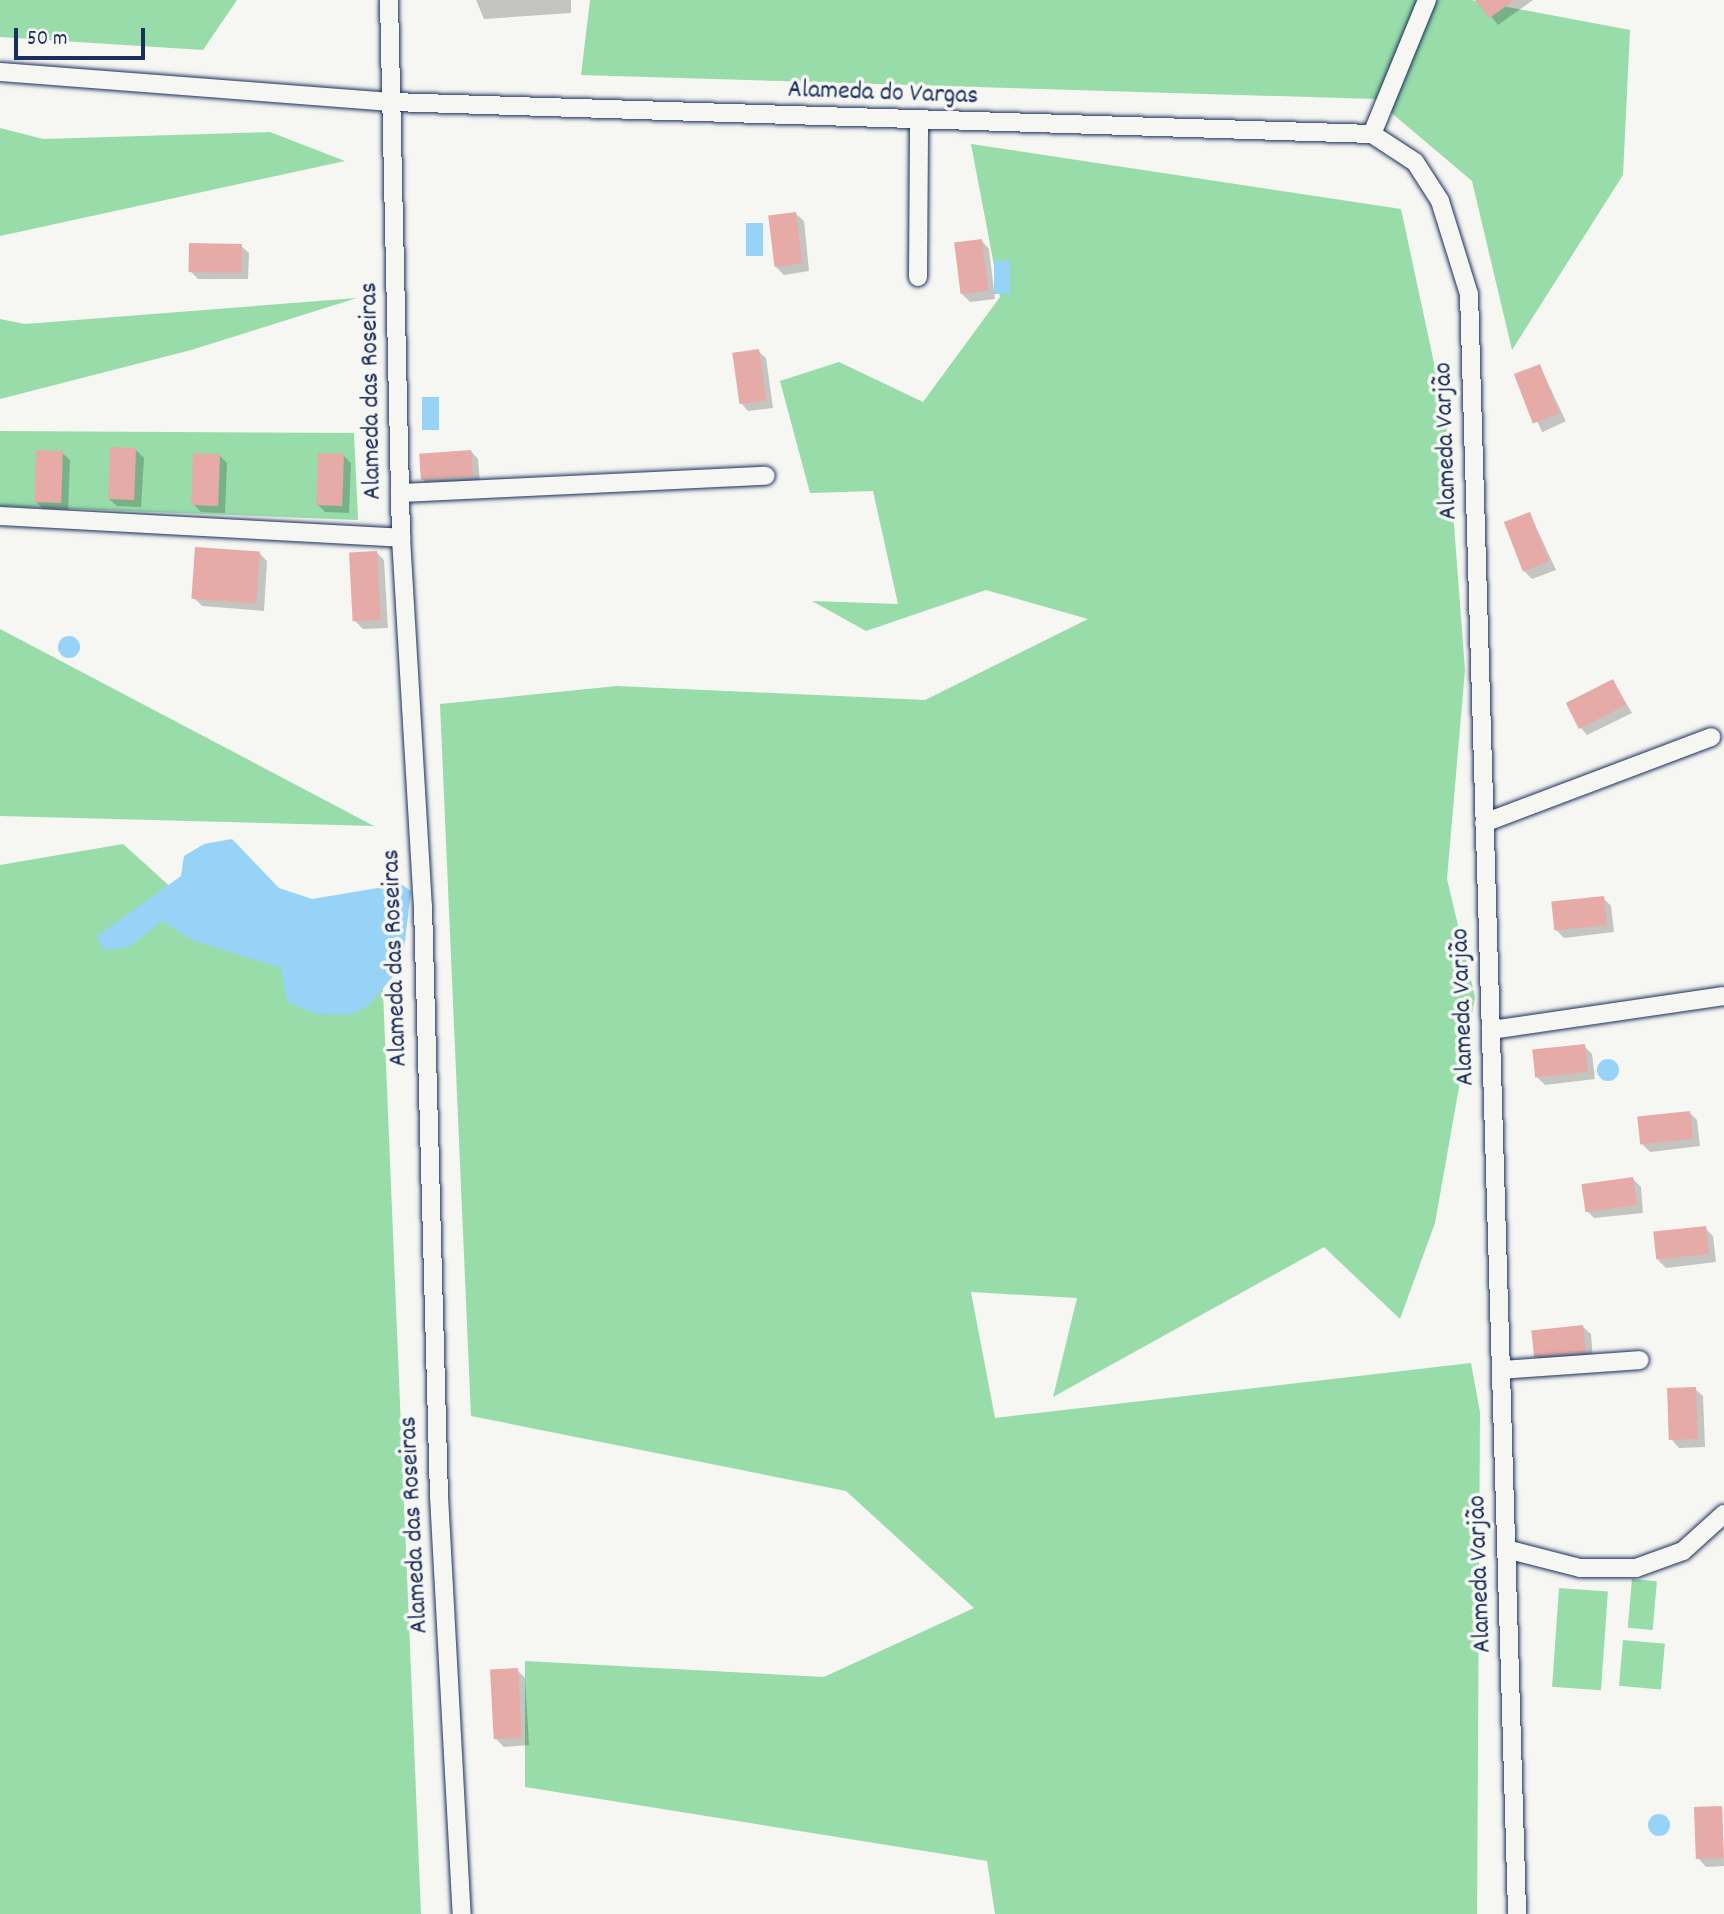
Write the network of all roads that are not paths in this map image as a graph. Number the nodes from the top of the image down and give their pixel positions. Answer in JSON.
{"nodes":[{"id":1,"x":389,"y":0,"type":"edge"},
{"id":2,"x":1427,"y":0,"type":"edge"},
{"id":3,"x":0,"y":72,"type":"edge"},
{"id":4,"x":392,"y":102,"type":"junction"},
{"id":5,"x":919,"y":122,"type":"junction"},
{"id":6,"x":1371,"y":134,"type":"junction"},
{"id":7,"x":918,"y":276,"type":"dead end"},
{"id":8,"x":765,"y":476,"type":"dead end"},
{"id":9,"x":400,"y":493,"type":"junction"},
{"id":10,"x":0,"y":516,"type":"edge"},
{"id":11,"x":401,"y":538,"type":"junction"},
{"id":12,"x":1711,"y":737,"type":"dead end"},
{"id":13,"x":1484,"y":823,"type":"junction"},
{"id":14,"x":1724,"y":996,"type":"edge"},
{"id":15,"x":1491,"y":1030,"type":"junction"},
{"id":16,"x":1640,"y":1360,"type":"dead end"},
{"id":17,"x":1501,"y":1370,"type":"junction"},
{"id":18,"x":1724,"y":1514,"type":"edge"},
{"id":19,"x":1506,"y":1549,"type":"junction"},
{"id":20,"x":462,"y":1914,"type":"edge"},
{"id":21,"x":1517,"y":1914,"type":"edge"}],
"edges":[{"from":1,"to":4,"type":"street","name":"Alameda das Roseiras"},
{"from":2,"to":6,"type":"street"},
{"from":3,"to":4,"type":"street","name":"Alameda do Vargas"},
{"from":4,"to":5,"type":"street","name":"Alameda do Vargas"},
{"from":4,"to":9,"type":"street","name":"Alameda das Roseiras"},
{"from":5,"to":6,"type":"street","name":"Alameda do Vargas"},
{"from":5,"to":7,"type":"street"},
{"from":6,"to":13,"type":"street","name":"Alameda Varjão"},
{"from":8,"to":9,"type":"street"},
{"from":9,"to":11,"type":"street","name":"Alameda das Roseiras"},
{"from":10,"to":11,"type":"street"},
{"from":11,"to":20,"type":"street","name":"Alameda das Roseiras"},
{"from":12,"to":13,"type":"street"},
{"from":13,"to":15,"type":"street","name":"Alameda Varjão"},
{"from":14,"to":15,"type":"street"},
{"from":15,"to":17,"type":"street","name":"Alameda Varjão"},
{"from":16,"to":17,"type":"street"},
{"from":17,"to":19,"type":"street","name":"Alameda Varjão"},
{"from":18,"to":19,"type":"street"},
{"from":19,"to":21,"type":"street","name":"Alameda Varjão"}]}
